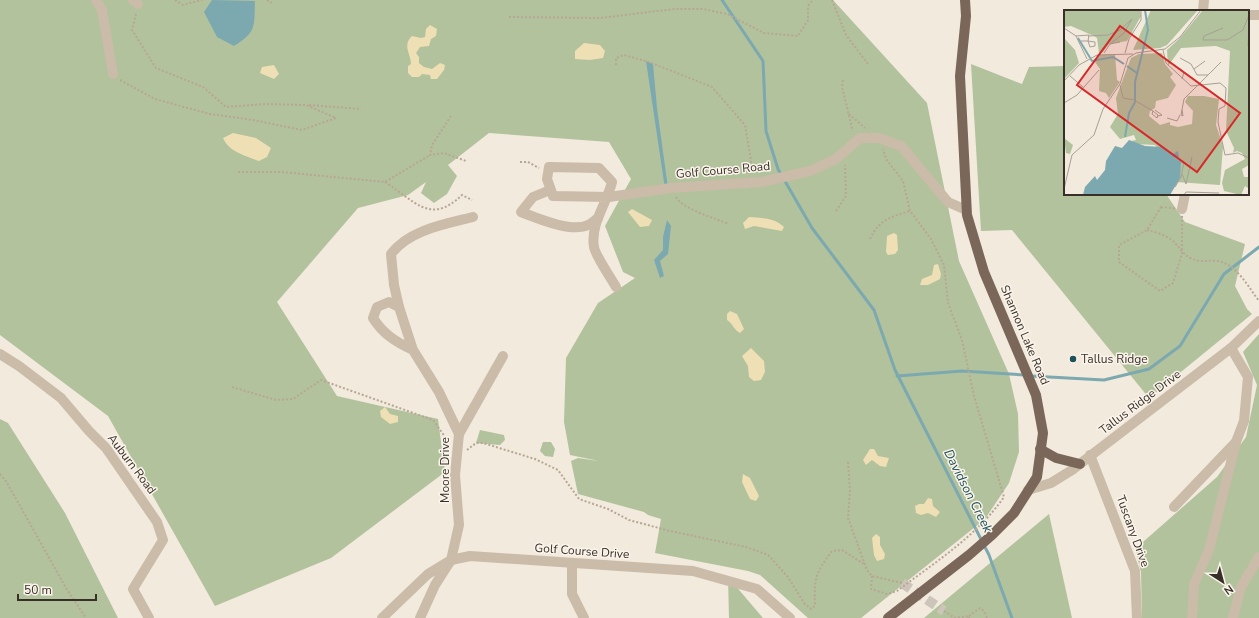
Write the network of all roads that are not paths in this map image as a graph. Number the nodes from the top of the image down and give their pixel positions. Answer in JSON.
{"nodes":[{"id":1,"x":96,"y":0,"type":"edge"},
{"id":2,"x":965,"y":0,"type":"edge"},
{"id":3,"x":1204,"y":0,"type":"edge"},
{"id":4,"x":1203,"y":10,"type":"edge"},
{"id":5,"x":1249,"y":14,"type":"edge"},
{"id":6,"x":1259,"y":15,"type":"edge"},
{"id":7,"x":113,"y":74,"type":"road end"},
{"id":8,"x":550,"y":190,"type":"junction"},
{"id":9,"x":1185,"y":195,"type":"edge"},
{"id":10,"x":609,"y":197,"type":"junction"},
{"id":11,"x":1182,"y":209,"type":"road end"},
{"id":12,"x":966,"y":210,"type":"junction"},
{"id":13,"x":473,"y":217,"type":"dead end"},
{"id":14,"x":598,"y":218,"type":"junction"},
{"id":15,"x":616,"y":287,"type":"dead end"},
{"id":16,"x":399,"y":307,"type":"junction"},
{"id":17,"x":1259,"y":321,"type":"edge"},
{"id":18,"x":1231,"y":348,"type":"junction"},
{"id":19,"x":413,"y":350,"type":"junction"},
{"id":20,"x":0,"y":354,"type":"edge"},
{"id":21,"x":503,"y":356,"type":"dead end"},
{"id":22,"x":459,"y":434,"type":"junction"},
{"id":23,"x":1236,"y":442,"type":"junction"},
{"id":24,"x":1040,"y":449,"type":"junction"},
{"id":25,"x":1090,"y":455,"type":"junction"},
{"id":26,"x":1080,"y":464,"type":"junction"},
{"id":27,"x":1028,"y":490,"type":"junction"},
{"id":28,"x":1174,"y":508,"type":"dead end"},
{"id":29,"x":1259,"y":557,"type":"edge"},
{"id":30,"x":451,"y":560,"type":"junction"},
{"id":31,"x":572,"y":563,"type":"junction"},
{"id":32,"x":149,"y":618,"type":"edge"},
{"id":33,"x":382,"y":618,"type":"edge"},
{"id":34,"x":420,"y":618,"type":"edge"},
{"id":35,"x":584,"y":618,"type":"edge"},
{"id":36,"x":790,"y":618,"type":"edge"},
{"id":37,"x":888,"y":618,"type":"edge"},
{"id":38,"x":1137,"y":618,"type":"edge"},
{"id":39,"x":1192,"y":618,"type":"edge"},
{"id":40,"x":1233,"y":618,"type":"edge"}],
"edges":[{"from":1,"to":7,"type":"street"},
{"from":2,"to":12,"type":"main road","name":"Shannon Lake Road"},
{"from":3,"to":4,"type":"street"},
{"from":5,"to":6,"type":"street"},
{"from":8,"to":10,"type":"street","name":"Golf Course Road"},
{"from":8,"to":10,"type":"street"},
{"from":8,"to":14,"type":"street"},
{"from":9,"to":11,"type":"street"},
{"from":10,"to":12,"type":"street","name":"Golf Course Road"},
{"from":10,"to":14,"type":"street"},
{"from":12,"to":24,"type":"main road","name":"Shannon Lake Road"},
{"from":13,"to":16,"type":"street","name":"Moore Drive"},
{"from":14,"to":15,"type":"street"},
{"from":16,"to":19,"type":"street","name":"Moore Drive"},
{"from":16,"to":19,"type":"street"},
{"from":17,"to":18,"type":"street","name":"Tallus Ridge Drive"},
{"from":18,"to":23,"type":"street"},
{"from":18,"to":25,"type":"street","name":"Tallus Ridge Drive"},
{"from":19,"to":22,"type":"street","name":"Moore Drive"},
{"from":20,"to":32,"type":"street","name":"Auburn Road"},
{"from":21,"to":22,"type":"street"},
{"from":22,"to":30,"type":"street","name":"Moore Drive"},
{"from":23,"to":28,"type":"street"},
{"from":23,"to":39,"type":"street"},
{"from":24,"to":26,"type":"main road"},
{"from":24,"to":27,"type":"main road","name":"Shannon Lake Road"},
{"from":25,"to":26,"type":"street","name":"Tallus Ridge Drive"},
{"from":25,"to":38,"type":"street","name":"Tuscany Drive"},
{"from":26,"to":27,"type":"street","name":"Tallus Ridge Drive"},
{"from":27,"to":37,"type":"main road","name":"Shannon Lake Road"},
{"from":29,"to":40,"type":"street"},
{"from":30,"to":31,"type":"street","name":"Golf Course Drive"},
{"from":30,"to":33,"type":"street","name":"Golf Course Drive"},
{"from":30,"to":34,"type":"street","name":"Moore Drive"},
{"from":31,"to":35,"type":"street"},
{"from":31,"to":36,"type":"street","name":"Golf Course Drive"}]}
